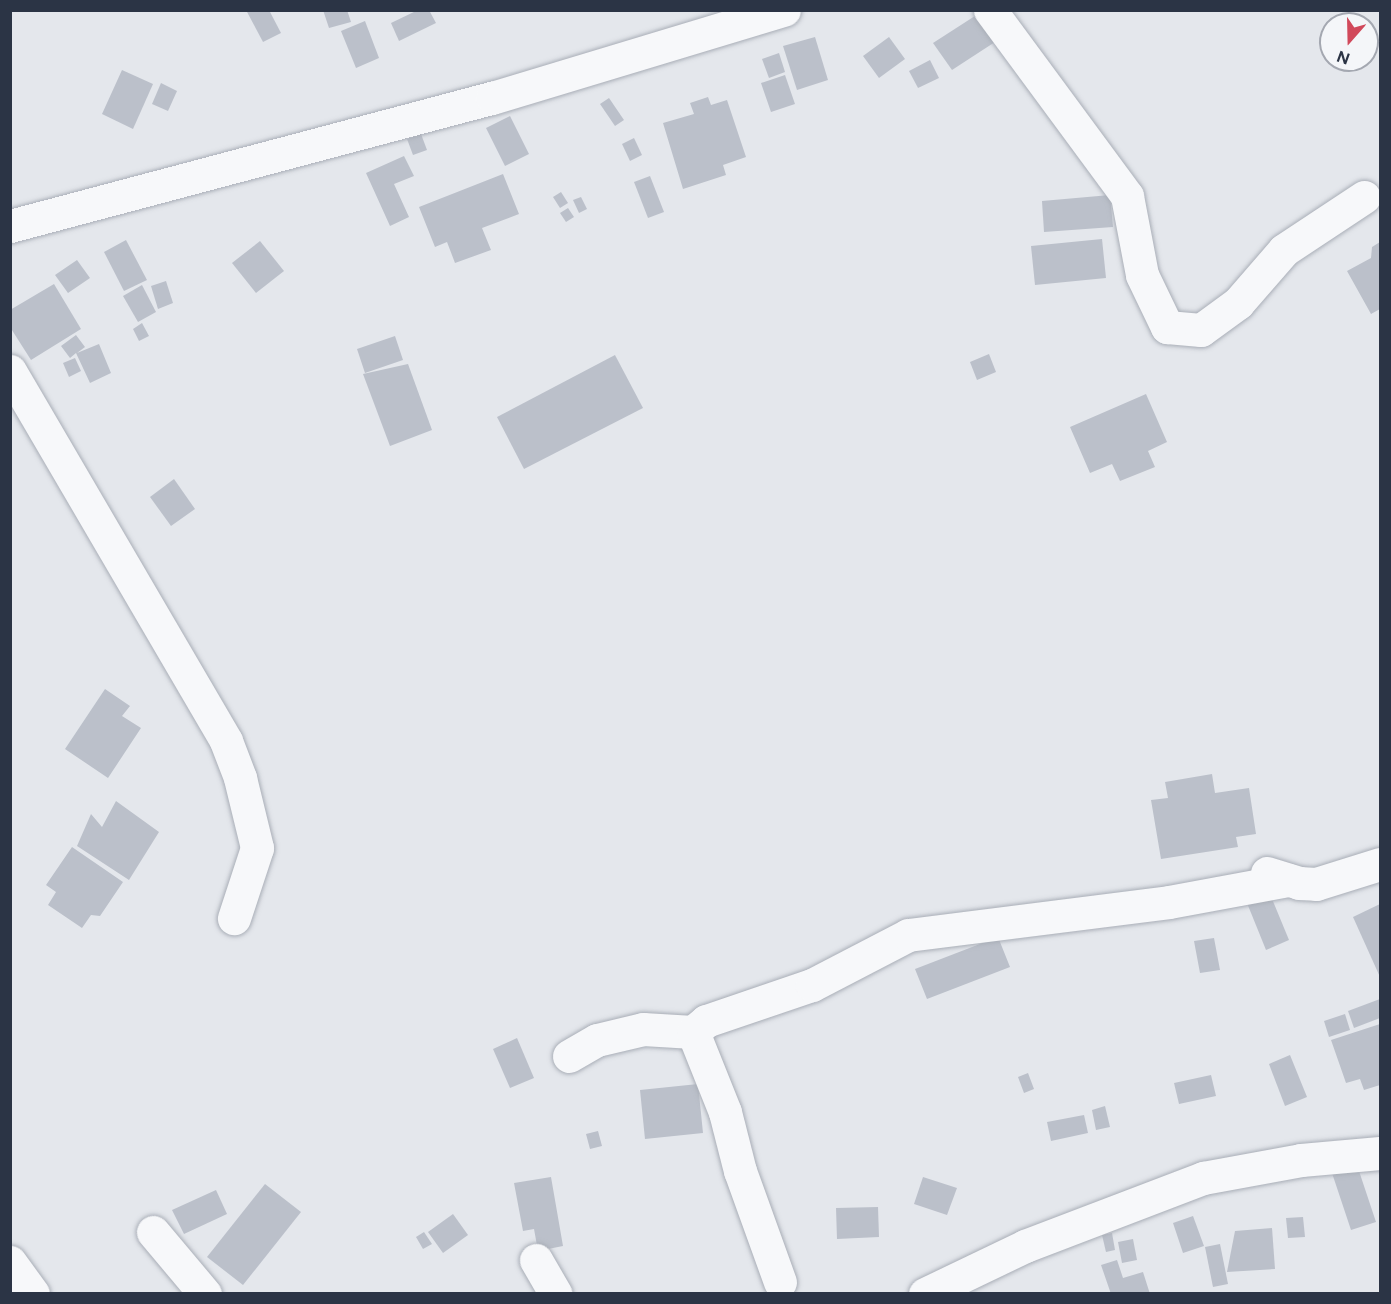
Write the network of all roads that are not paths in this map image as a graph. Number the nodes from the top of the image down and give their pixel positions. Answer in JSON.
{"nodes":[{"id":1,"x":990,"y":10,"type":"edge"},
{"id":2,"x":776,"y":12,"type":"edge"},
{"id":3,"x":1364,"y":197,"type":"dead end"},
{"id":4,"x":10,"y":226,"type":"edge"},
{"id":5,"x":10,"y":371,"type":"edge"},
{"id":6,"x":1380,"y":864,"type":"edge"},
{"id":7,"x":1248,"y":866,"type":"dead end"},
{"id":8,"x":1288,"y":880,"type":"junction"},
{"id":9,"x":234,"y":918,"type":"dead end"},
{"id":10,"x":693,"y":1032,"type":"junction"},
{"id":11,"x":569,"y":1056,"type":"dead end"},
{"id":12,"x":1380,"y":1153,"type":"edge"},
{"id":13,"x":153,"y":1232,"type":"dead end"},
{"id":14,"x":536,"y":1260,"type":"dead end"},
{"id":15,"x":10,"y":1262,"type":"edge"},
{"id":16,"x":780,"y":1282,"type":"dead end"},
{"id":17,"x":33,"y":1293,"type":"edge"},
{"id":18,"x":205,"y":1293,"type":"edge"},
{"id":19,"x":556,"y":1293,"type":"edge"},
{"id":20,"x":925,"y":1293,"type":"edge"}],
"edges":[{"from":1,"to":3,"type":"street"},
{"from":2,"to":4,"type":"street"},
{"from":5,"to":9,"type":"street"},
{"from":6,"to":8,"type":"street"},
{"from":7,"to":8,"type":"street"},
{"from":8,"to":10,"type":"street"},
{"from":10,"to":11,"type":"street"},
{"from":10,"to":16,"type":"street"},
{"from":12,"to":20,"type":"street"},
{"from":13,"to":18,"type":"street"},
{"from":14,"to":19,"type":"street"},
{"from":15,"to":17,"type":"street"}]}
